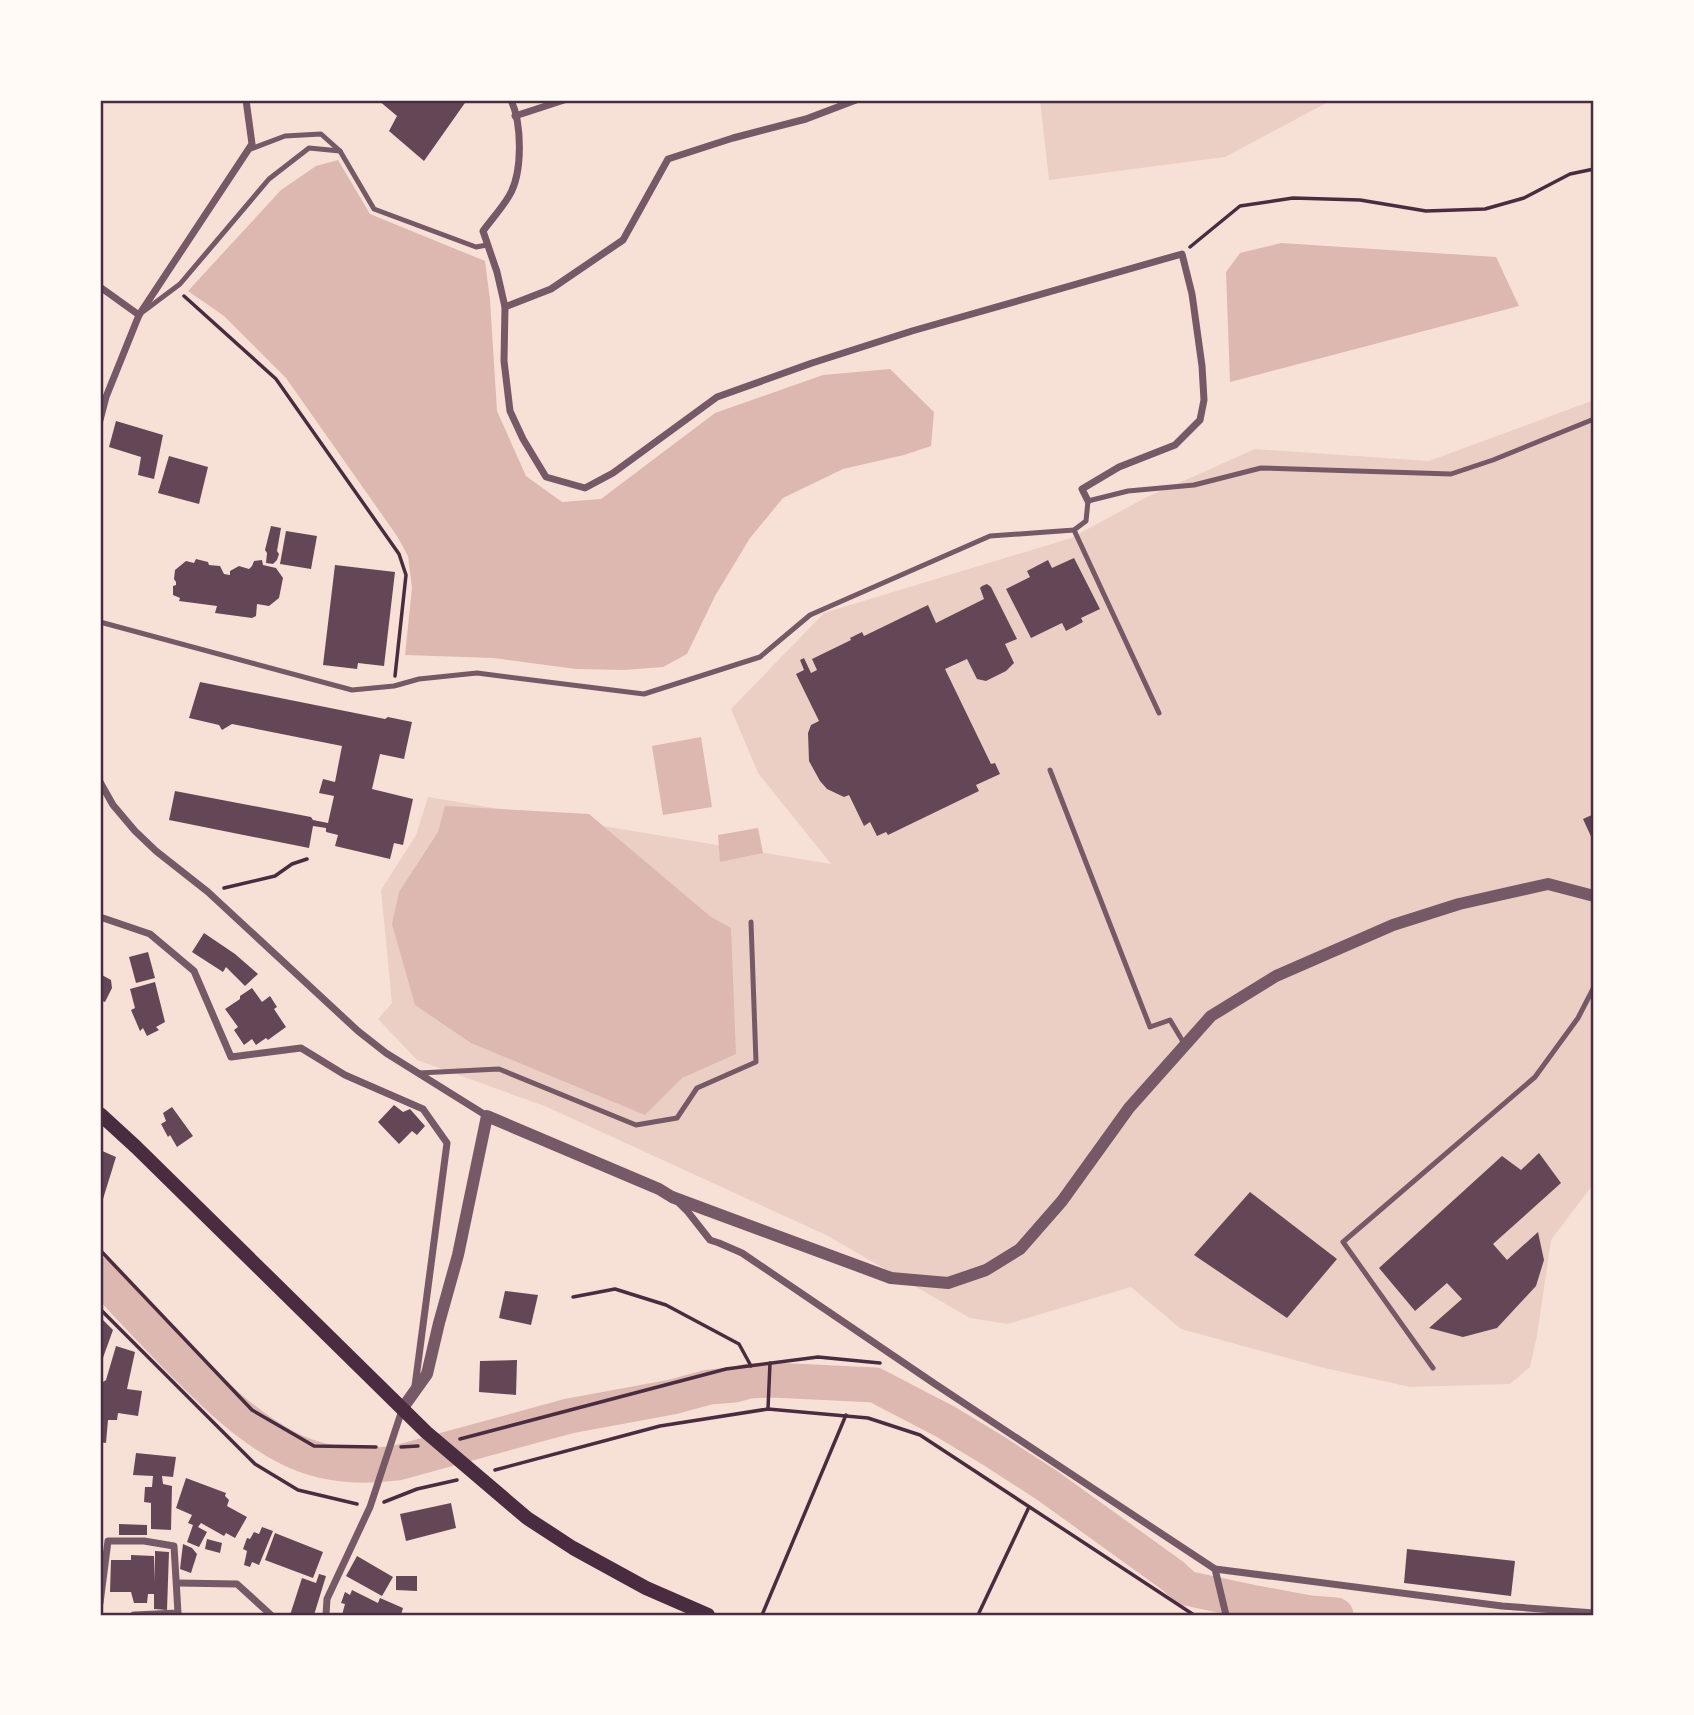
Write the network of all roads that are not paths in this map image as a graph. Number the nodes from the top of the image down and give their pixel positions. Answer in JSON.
{"nodes":[{"id":1,"x":246,"y":100,"type":"edge"},
{"id":2,"x":511,"y":100,"type":"edge"},
{"id":3,"x":564,"y":100,"type":"edge"},
{"id":4,"x":856,"y":100,"type":"edge"},
{"id":5,"x":516,"y":116,"type":"junction"},
{"id":6,"x":248,"y":150,"type":"junction"},
{"id":7,"x":340,"y":151,"type":"junction"},
{"id":8,"x":487,"y":245,"type":"junction"},
{"id":9,"x":100,"y":287,"type":"edge"},
{"id":10,"x":505,"y":307,"type":"junction"},
{"id":11,"x":139,"y":315,"type":"junction"},
{"id":12,"x":1594,"y":419,"type":"edge"},
{"id":13,"x":100,"y":420,"type":"edge"},
{"id":14,"x":1088,"y":501,"type":"junction"},
{"id":15,"x":1074,"y":530,"type":"junction"},
{"id":16,"x":100,"y":622,"type":"edge"},
{"id":17,"x":1159,"y":713,"type":"dead end"},
{"id":18,"x":1050,"y":770,"type":"dead end"},
{"id":19,"x":100,"y":782,"type":"edge"},
{"id":20,"x":1594,"y":897,"type":"edge"},
{"id":21,"x":100,"y":917,"type":"edge"},
{"id":22,"x":751,"y":922,"type":"dead end"},
{"id":23,"x":1594,"y":987,"type":"edge"},
{"id":24,"x":1185,"y":1045,"type":"junction"},
{"id":25,"x":419,"y":1073,"type":"junction"},
{"id":26,"x":100,"y":1114,"type":"edge"},
{"id":27,"x":487,"y":1116,"type":"junction"},
{"id":28,"x":672,"y":1197,"type":"junction"},
{"id":29,"x":1433,"y":1368,"type":"dead end"},
{"id":30,"x":414,"y":1392,"type":"junction"},
{"id":31,"x":402,"y":1409,"type":"junction"},
{"id":32,"x":1214,"y":1569,"type":"junction"},
{"id":33,"x":177,"y":1583,"type":"junction"},
{"id":34,"x":100,"y":1603,"type":"edge"},
{"id":35,"x":1594,"y":1613,"type":"edge"},
{"id":36,"x":134,"y":1615,"type":"edge"},
{"id":37,"x":271,"y":1615,"type":"edge"},
{"id":38,"x":326,"y":1615,"type":"edge"},
{"id":39,"x":708,"y":1615,"type":"edge"},
{"id":40,"x":1226,"y":1615,"type":"edge"}],
"edges":[{"from":1,"to":6,"type":"street"},
{"from":2,"to":5,"type":"street"},
{"from":3,"to":5,"type":"street"},
{"from":4,"to":10,"type":"street"},
{"from":5,"to":8,"type":"street"},
{"from":6,"to":7,"type":"lane"},
{"from":6,"to":11,"type":"street"},
{"from":7,"to":8,"type":"lane"},
{"from":7,"to":11,"type":"lane"},
{"from":8,"to":10,"type":"street"},
{"from":9,"to":11,"type":"street"},
{"from":10,"to":14,"type":"street"},
{"from":11,"to":13,"type":"street"},
{"from":12,"to":14,"type":"lane"},
{"from":14,"to":15,"type":"lane"},
{"from":15,"to":16,"type":"lane"},
{"from":15,"to":17,"type":"lane"},
{"from":18,"to":24,"type":"lane"},
{"from":19,"to":25,"type":"street"},
{"from":20,"to":24,"type":"street"},
{"from":21,"to":30,"type":"street"},
{"from":22,"to":25,"type":"lane"},
{"from":23,"to":29,"type":"lane"},
{"from":24,"to":28,"type":"street"},
{"from":25,"to":27,"type":"street"},
{"from":26,"to":31,"type":"main road"},
{"from":27,"to":28,"type":"street"},
{"from":27,"to":30,"type":"street"},
{"from":28,"to":32,"type":"street"},
{"from":30,"to":31,"type":"street"},
{"from":31,"to":38,"type":"street"},
{"from":31,"to":39,"type":"main road"},
{"from":32,"to":35,"type":"street"},
{"from":32,"to":40,"type":"street"},
{"from":33,"to":34,"type":"street"},
{"from":33,"to":36,"type":"street"},
{"from":33,"to":37,"type":"street"}]}
